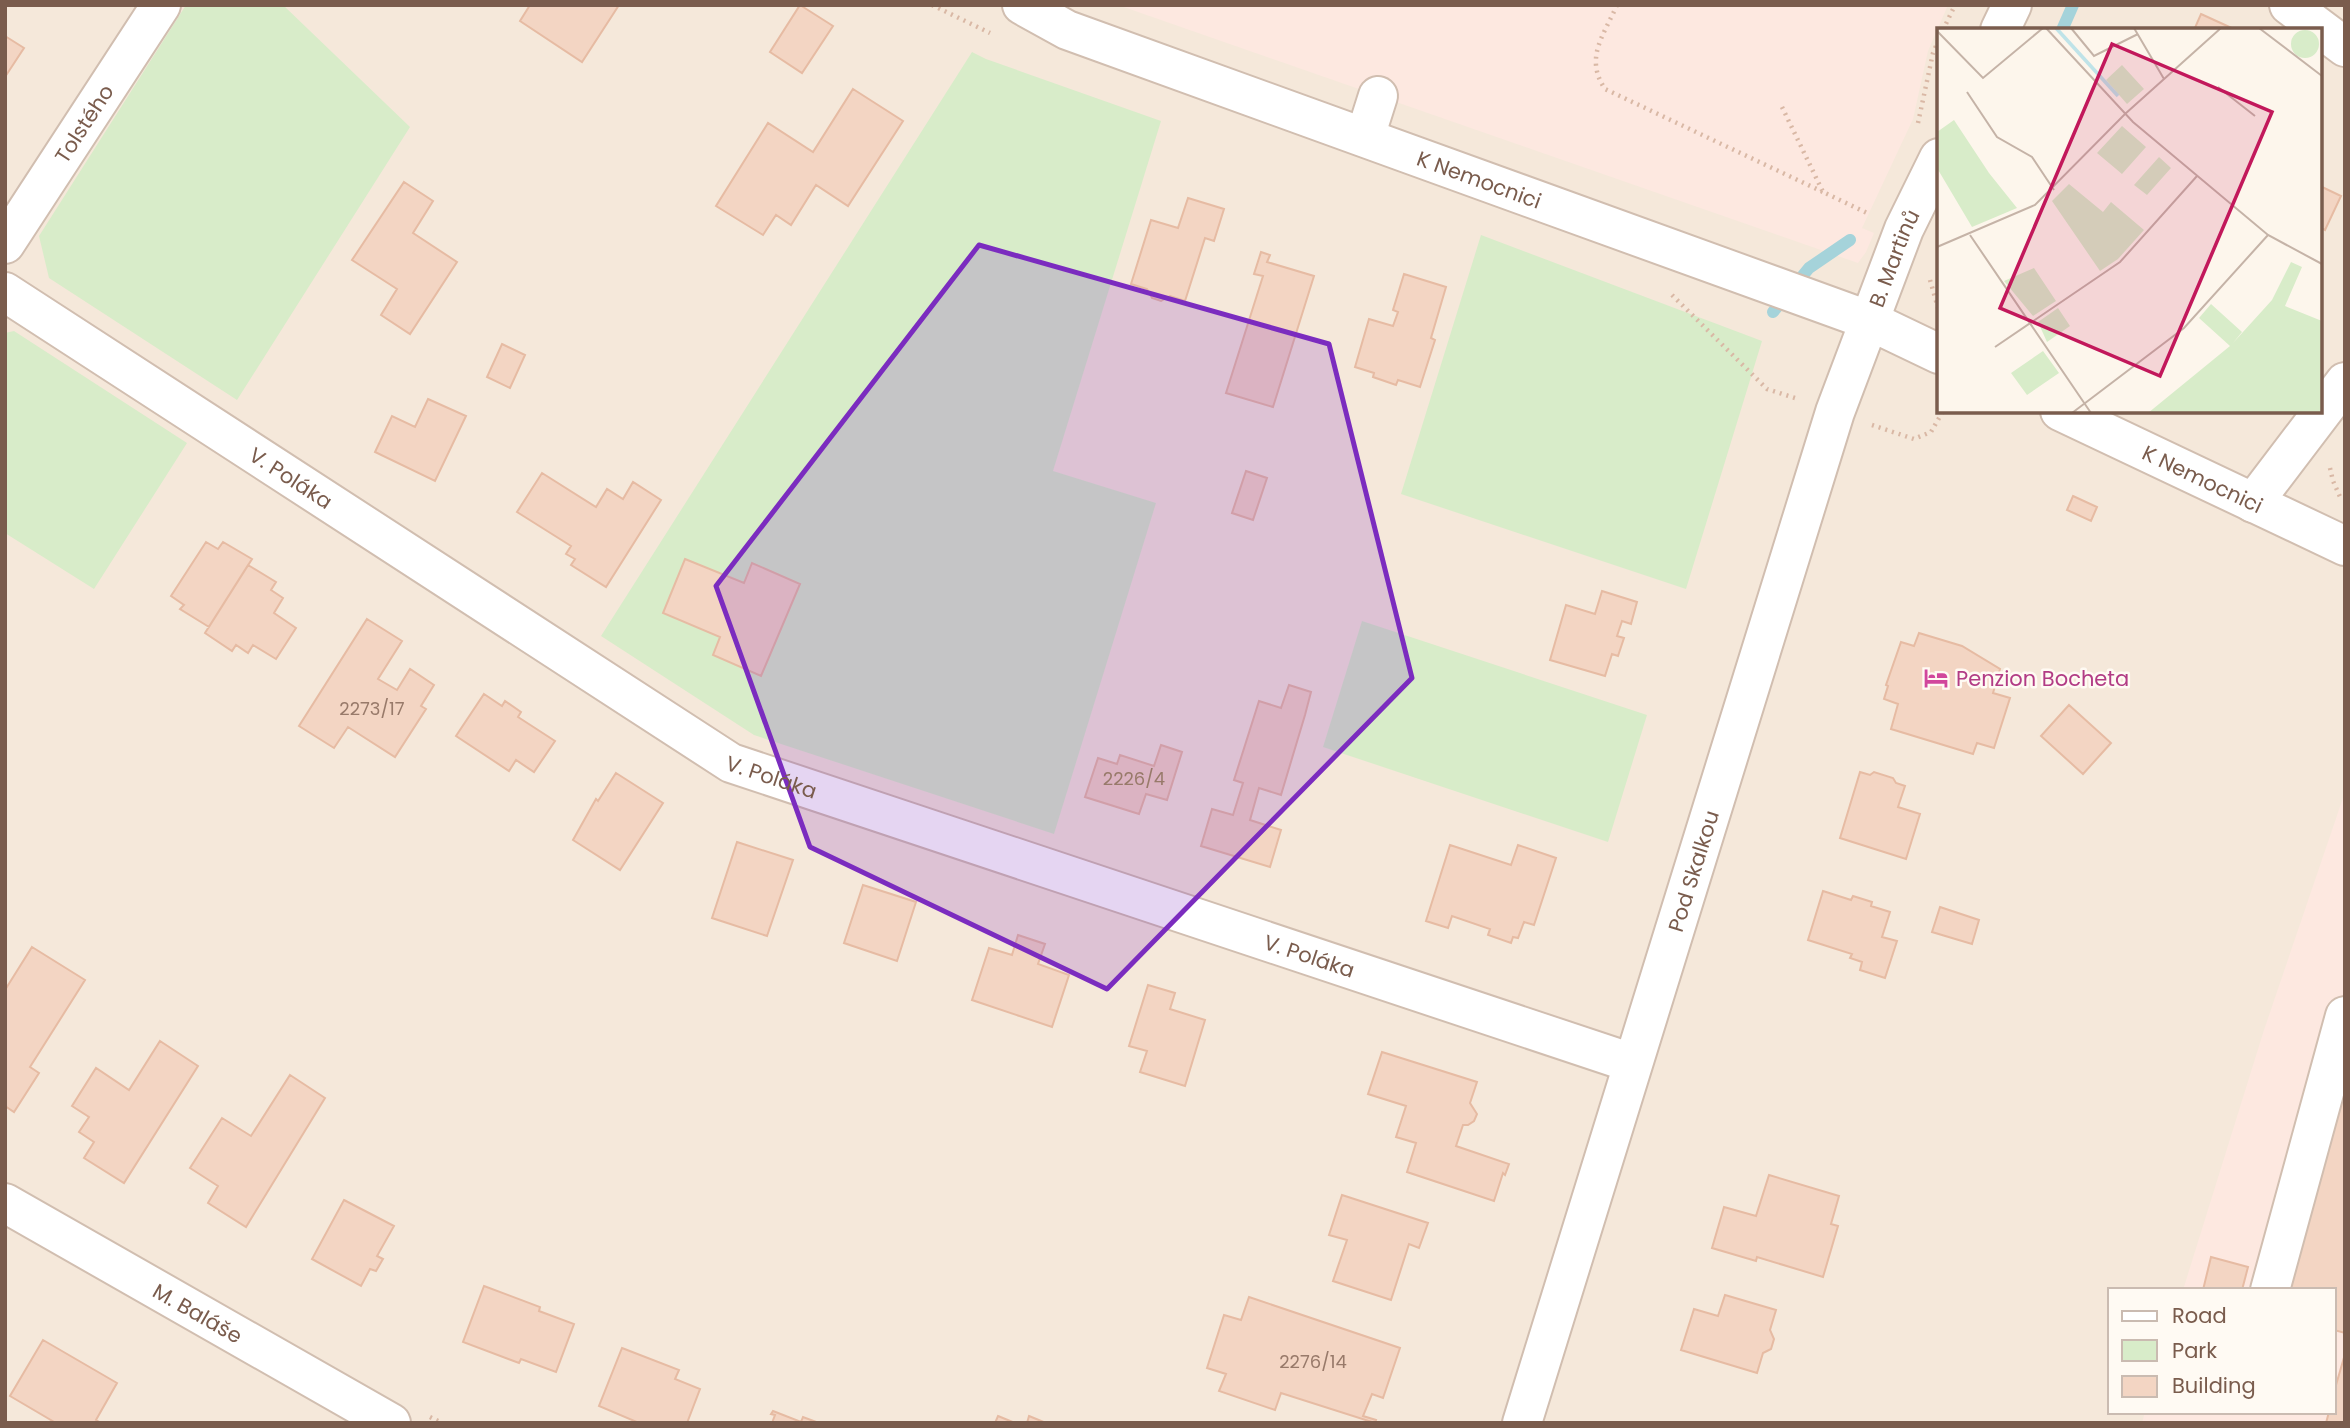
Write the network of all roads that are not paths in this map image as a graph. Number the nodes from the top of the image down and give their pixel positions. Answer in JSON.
{"nodes":[{"id":1,"x":161,"y":5,"type":"edge"},
{"id":2,"x":1022,"y":5,"type":"edge"},
{"id":3,"x":2012,"y":5,"type":"edge"},
{"id":4,"x":2288,"y":5,"type":"edge"},
{"id":5,"x":1075,"y":18,"type":"edge"},
{"id":6,"x":2001,"y":28,"type":"edge"},
{"id":7,"x":2319,"y":28,"type":"edge"},
{"id":8,"x":2322,"y":30,"type":"edge"},
{"id":9,"x":2345,"y":47,"type":"edge"},
{"id":10,"x":1378,"y":96,"type":"dead end"},
{"id":11,"x":1365,"y":137,"type":"junction"},
{"id":12,"x":1937,"y":162,"type":"edge"},
{"id":13,"x":5,"y":244,"type":"edge"},
{"id":14,"x":5,"y":292,"type":"edge"},
{"id":15,"x":1868,"y":320,"type":"junction"},
{"id":16,"x":1937,"y":353,"type":"edge"},
{"id":17,"x":2345,"y":382,"type":"edge"},
{"id":18,"x":2322,"y":412,"type":"edge"},
{"id":19,"x":2064,"y":413,"type":"edge"},
{"id":20,"x":2321,"y":413,"type":"edge"},
{"id":21,"x":2253,"y":503,"type":"junction"},
{"id":22,"x":2345,"y":546,"type":"edge"},
{"id":23,"x":2345,"y":1016,"type":"edge"},
{"id":24,"x":1632,"y":1063,"type":"junction"},
{"id":25,"x":5,"y":1203,"type":"edge"},
{"id":26,"x":2271,"y":1288,"type":"edge"},
{"id":27,"x":391,"y":1423,"type":"edge"},
{"id":28,"x":1522,"y":1423,"type":"edge"}],
"edges":[{"from":1,"to":13,"type":"street","name":"Tolstého"},
{"from":2,"to":5,"type":"street","name":"K Nemocnici"},
{"from":3,"to":6,"type":"street"},
{"from":4,"to":7,"type":"street"},
{"from":5,"to":11,"type":"street","name":"K Nemocnici"},
{"from":8,"to":9,"type":"street"},
{"from":10,"to":11,"type":"street"},
{"from":11,"to":15,"type":"street","name":"K Nemocnici"},
{"from":12,"to":15,"type":"street","name":"B. Martinů"},
{"from":14,"to":24,"type":"street","name":"V. Poláka"},
{"from":15,"to":16,"type":"street","name":"K Nemocnici"},
{"from":15,"to":24,"type":"street","name":"Pod Skalkou"},
{"from":17,"to":18,"type":"street"},
{"from":19,"to":21,"type":"street","name":"K Nemocnici"},
{"from":20,"to":21,"type":"street"},
{"from":21,"to":22,"type":"street","name":"K Nemocnici"},
{"from":23,"to":26,"type":"street"},
{"from":24,"to":28,"type":"street","name":"Pod Skalkou"},
{"from":25,"to":27,"type":"street","name":"M. Baláše"}]}
